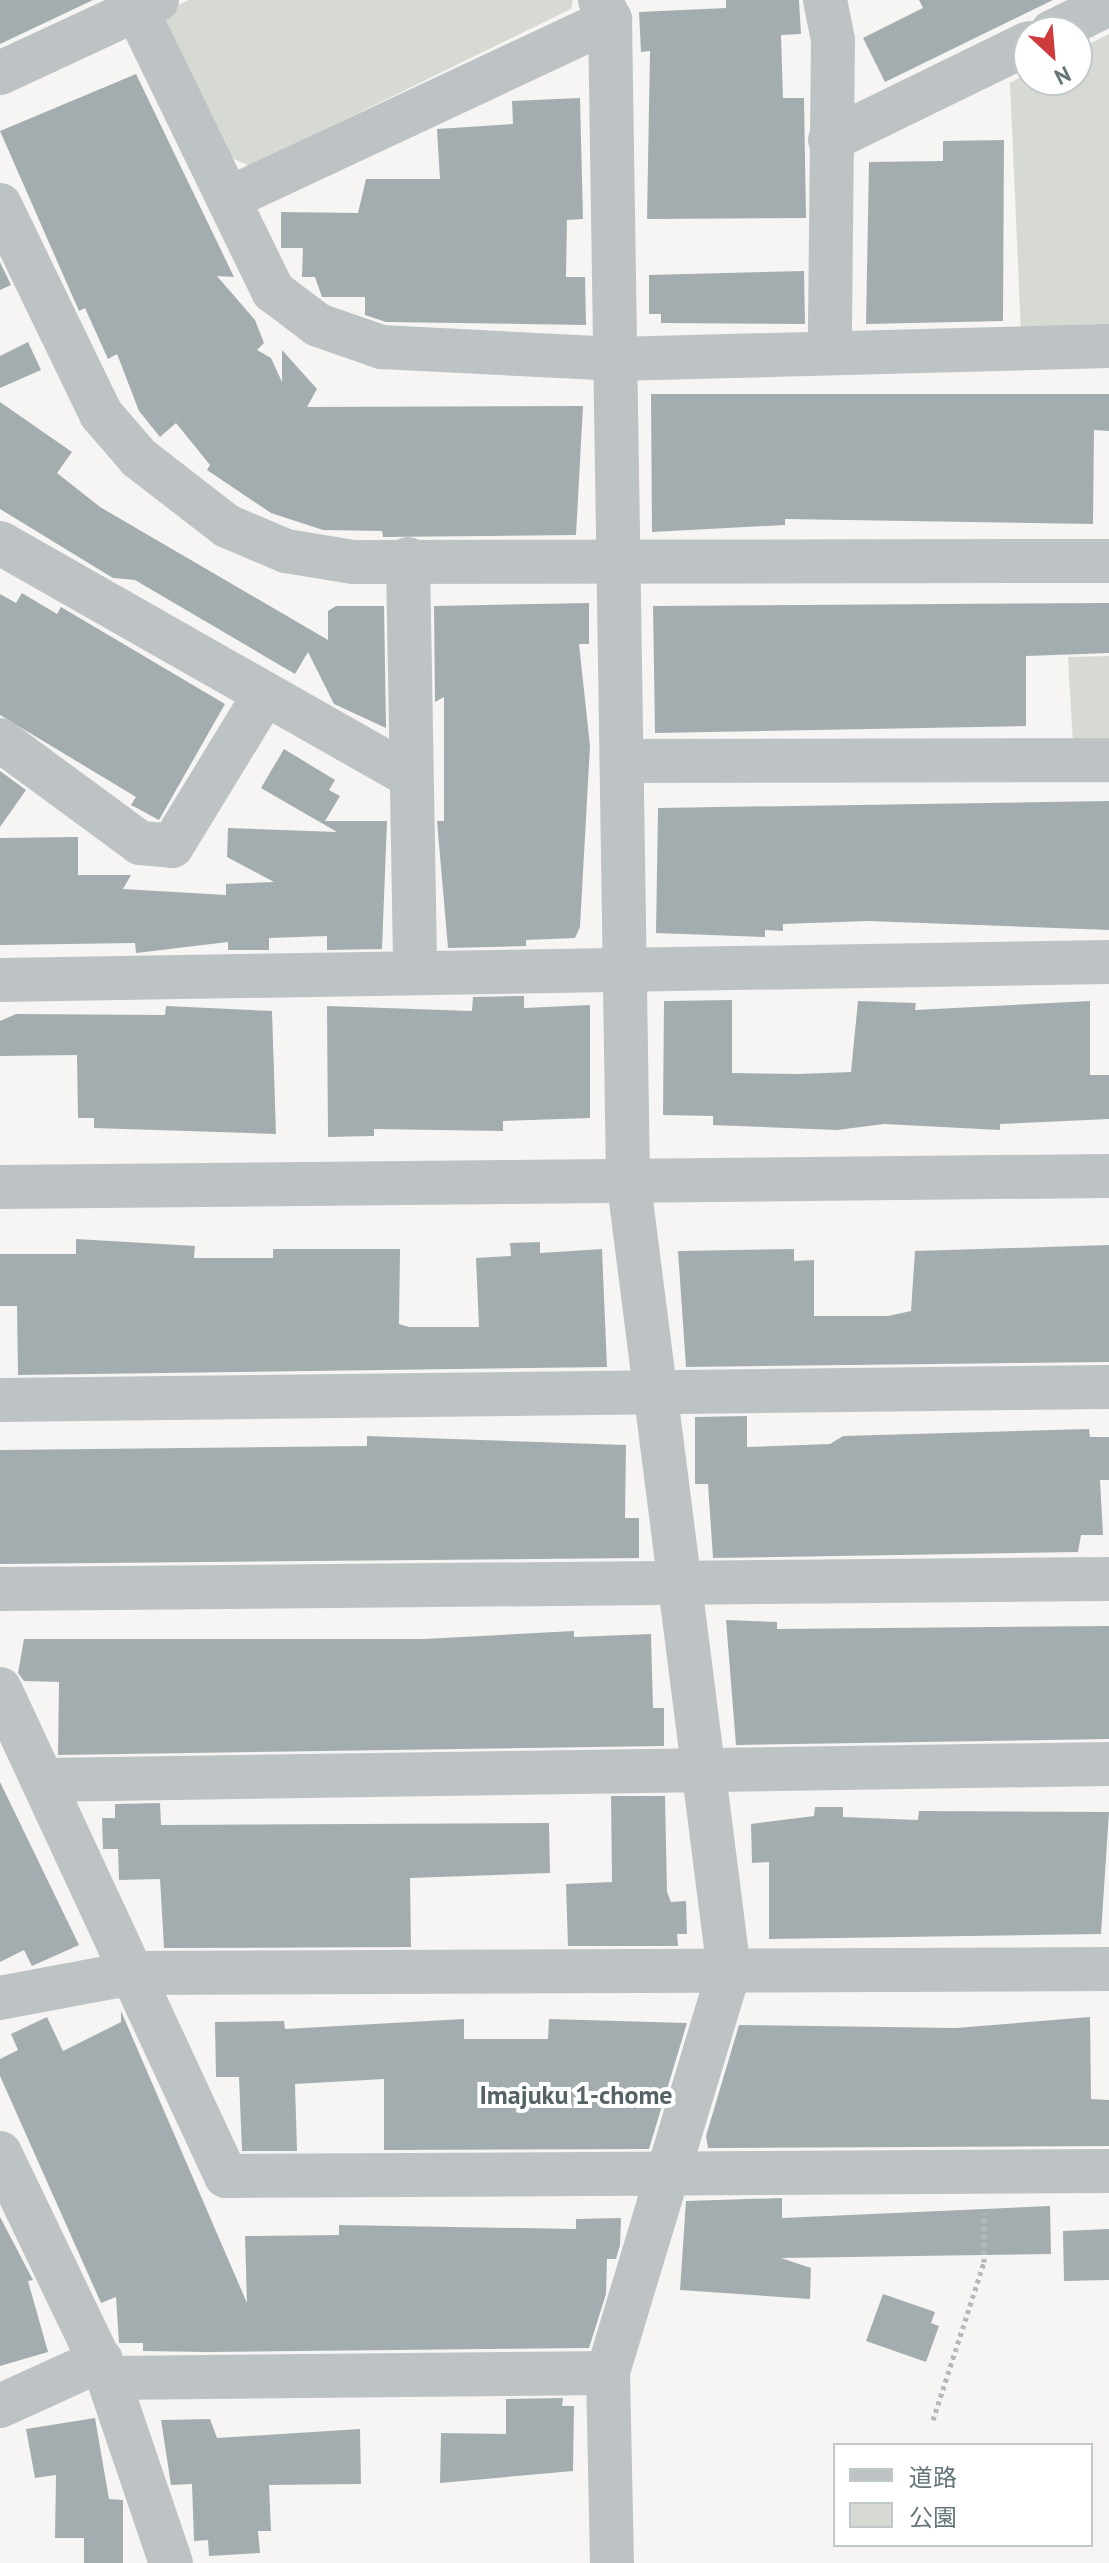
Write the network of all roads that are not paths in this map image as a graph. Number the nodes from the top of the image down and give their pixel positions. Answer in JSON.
{"nodes":[{"id":1,"x":825,"y":0,"type":"edge"},
{"id":2,"x":1109,"y":4,"type":"edge"},
{"id":3,"x":146,"y":5,"type":"edge"},
{"id":4,"x":605,"y":10,"type":"edge"},
{"id":5,"x":1085,"y":16,"type":"edge"},
{"id":6,"x":1013,"y":51,"type":"edge"},
{"id":7,"x":0,"y":73,"type":"edge"},
{"id":8,"x":830,"y":140,"type":"junction"},
{"id":9,"x":230,"y":198,"type":"junction"},
{"id":10,"x":0,"y":205,"type":"edge"},
{"id":11,"x":1109,"y":346,"type":"edge"},
{"id":12,"x":830,"y":348,"type":"junction"},
{"id":13,"x":616,"y":359,"type":"junction"},
{"id":14,"x":0,"y":543,"type":"edge"},
{"id":15,"x":408,"y":559,"type":"junction"},
{"id":16,"x":1109,"y":561,"type":"edge"},
{"id":17,"x":621,"y":562,"type":"junction"},
{"id":18,"x":264,"y":695,"type":"junction"},
{"id":19,"x":0,"y":740,"type":"edge"},
{"id":20,"x":1109,"y":760,"type":"edge"},
{"id":21,"x":622,"y":761,"type":"junction"},
{"id":22,"x":408,"y":775,"type":"junction"},
{"id":23,"x":1109,"y":962,"type":"edge"},
{"id":24,"x":625,"y":968,"type":"junction"},
{"id":25,"x":415,"y":972,"type":"junction"},
{"id":26,"x":0,"y":980,"type":"edge"},
{"id":27,"x":1109,"y":1176,"type":"edge"},
{"id":28,"x":628,"y":1177,"type":"junction"},
{"id":29,"x":0,"y":1187,"type":"edge"},
{"id":30,"x":1109,"y":1387,"type":"edge"},
{"id":31,"x":655,"y":1392,"type":"junction"},
{"id":32,"x":0,"y":1400,"type":"edge"},
{"id":33,"x":1109,"y":1579,"type":"edge"},
{"id":34,"x":679,"y":1583,"type":"junction"},
{"id":35,"x":0,"y":1589,"type":"edge"},
{"id":36,"x":0,"y":1689,"type":"edge"},
{"id":37,"x":1109,"y":1764,"type":"edge"},
{"id":38,"x":704,"y":1770,"type":"junction"},
{"id":39,"x":43,"y":1780,"type":"junction"},
{"id":40,"x":1109,"y":1969,"type":"edge"},
{"id":41,"x":729,"y":1971,"type":"junction"},
{"id":42,"x":133,"y":1973,"type":"junction"},
{"id":43,"x":0,"y":1998,"type":"edge"},
{"id":44,"x":1109,"y":2171,"type":"edge"},
{"id":45,"x":669,"y":2176,"type":"junction"},
{"id":46,"x":6,"y":2179,"type":"edge"},
{"id":47,"x":104,"y":2369,"type":"junction"},
{"id":48,"x":608,"y":2373,"type":"junction"},
{"id":49,"x":0,"y":2406,"type":"edge"},
{"id":50,"x":171,"y":2563,"type":"edge"},
{"id":51,"x":612,"y":2563,"type":"edge"}],
"edges":[{"from":1,"to":8,"type":"street"},
{"from":2,"to":5,"type":"street"},
{"from":3,"to":7,"type":"street"},
{"from":3,"to":9,"type":"street"},
{"from":4,"to":9,"type":"street"},
{"from":4,"to":13,"type":"street"},
{"from":6,"to":8,"type":"street"},
{"from":8,"to":12,"type":"street"},
{"from":9,"to":13,"type":"street"},
{"from":10,"to":15,"type":"street"},
{"from":11,"to":12,"type":"street"},
{"from":12,"to":13,"type":"street"},
{"from":13,"to":17,"type":"street"},
{"from":14,"to":18,"type":"street"},
{"from":15,"to":17,"type":"street"},
{"from":15,"to":22,"type":"street"},
{"from":16,"to":17,"type":"street"},
{"from":17,"to":21,"type":"street"},
{"from":18,"to":19,"type":"street"},
{"from":18,"to":22,"type":"street"},
{"from":20,"to":21,"type":"street"},
{"from":21,"to":24,"type":"street"},
{"from":22,"to":25,"type":"street"},
{"from":23,"to":24,"type":"street"},
{"from":24,"to":25,"type":"street"},
{"from":24,"to":28,"type":"street"},
{"from":25,"to":26,"type":"street"},
{"from":27,"to":28,"type":"street"},
{"from":28,"to":29,"type":"street"},
{"from":28,"to":31,"type":"street"},
{"from":30,"to":31,"type":"street"},
{"from":31,"to":32,"type":"street"},
{"from":31,"to":34,"type":"street"},
{"from":33,"to":34,"type":"street"},
{"from":34,"to":35,"type":"street"},
{"from":34,"to":38,"type":"street"},
{"from":36,"to":39,"type":"street"},
{"from":37,"to":38,"type":"street"},
{"from":38,"to":39,"type":"street"},
{"from":38,"to":41,"type":"street"},
{"from":39,"to":42,"type":"street"},
{"from":40,"to":41,"type":"street"},
{"from":41,"to":42,"type":"street"},
{"from":41,"to":45,"type":"street"},
{"from":42,"to":43,"type":"street"},
{"from":42,"to":45,"type":"street"},
{"from":44,"to":45,"type":"street"},
{"from":45,"to":48,"type":"street"},
{"from":46,"to":47,"type":"street"},
{"from":47,"to":48,"type":"street"},
{"from":47,"to":49,"type":"street"},
{"from":47,"to":50,"type":"street"},
{"from":48,"to":51,"type":"street"}]}
